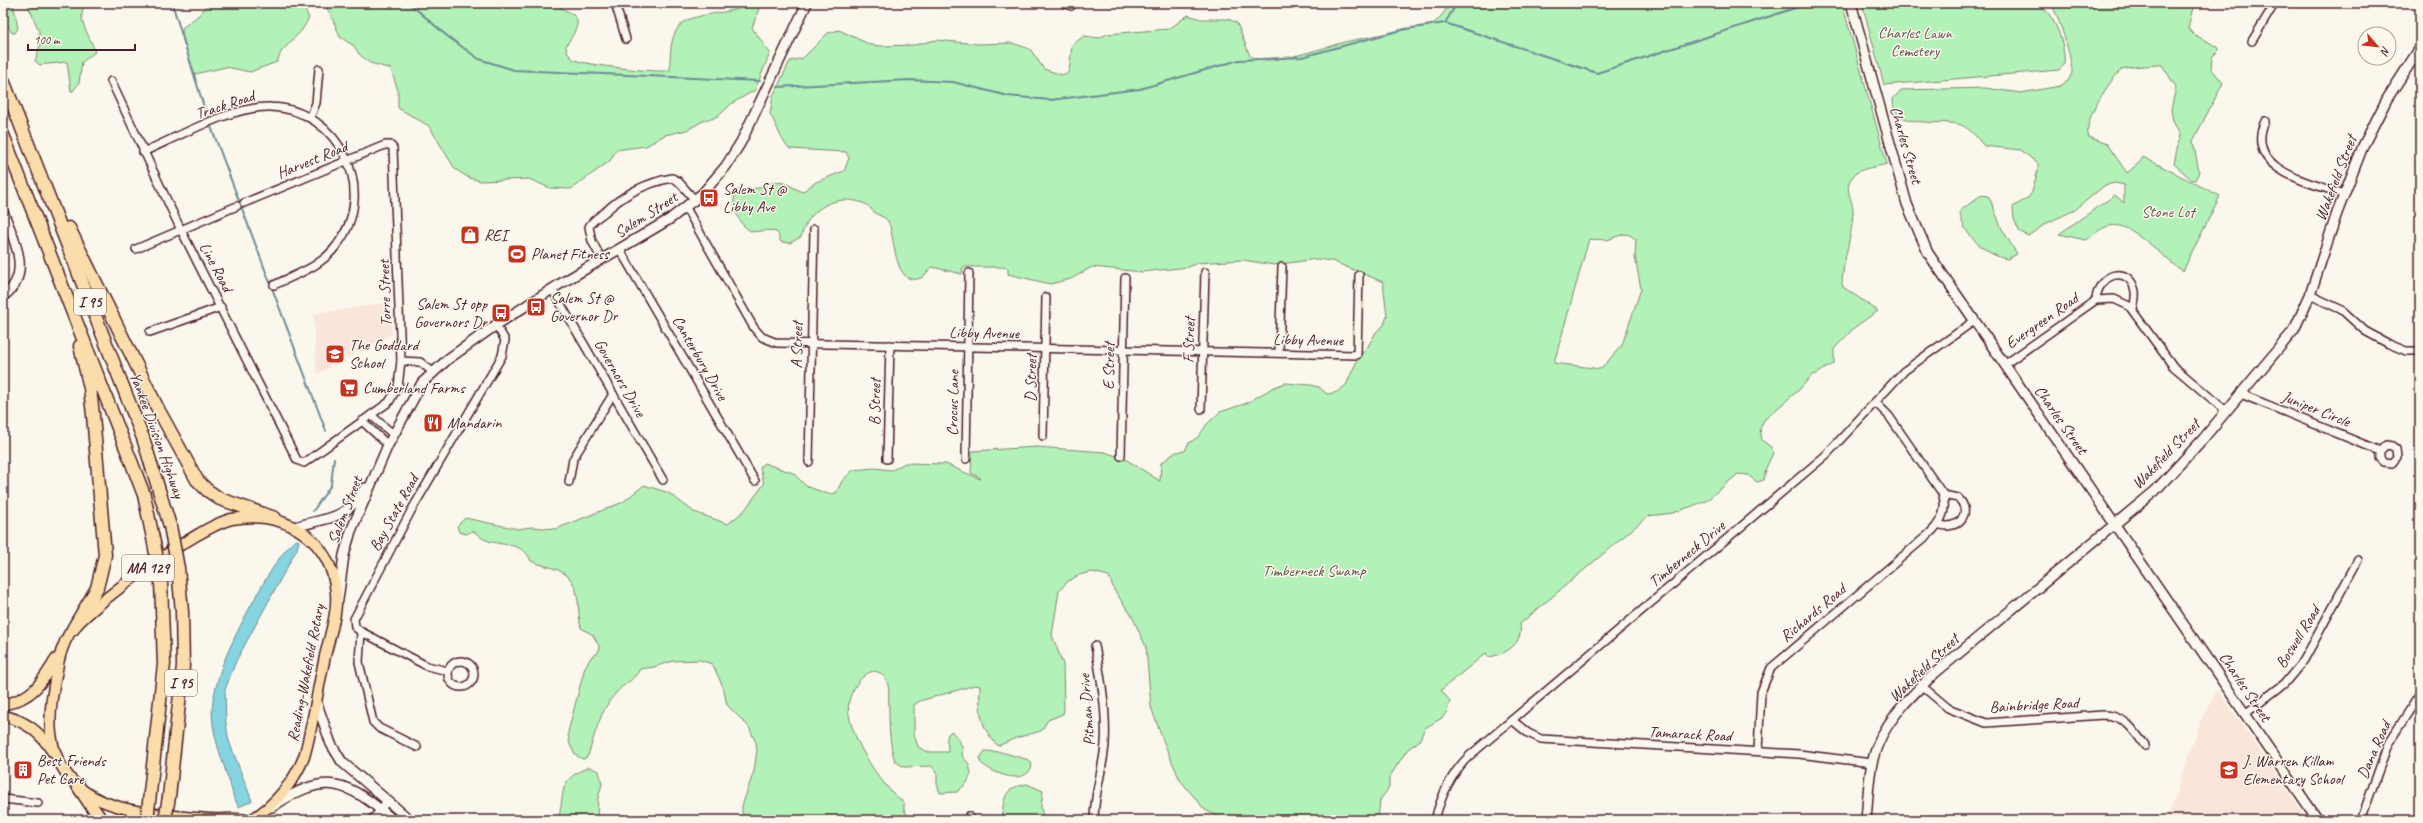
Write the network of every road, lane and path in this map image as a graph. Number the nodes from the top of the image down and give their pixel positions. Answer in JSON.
{"nodes":[{"id":1,"x":615,"y":3,"type":"edge"},
{"id":2,"x":807,"y":3,"type":"edge"},
{"id":3,"x":1851,"y":3,"type":"edge"},
{"id":4,"x":2275,"y":3,"type":"edge"},
{"id":5,"x":626,"y":39,"type":"dead end"},
{"id":6,"x":2252,"y":41,"type":"dead end"},
{"id":7,"x":2420,"y":48,"type":"edge"},
{"id":8,"x":319,"y":69,"type":"dead end"},
{"id":9,"x":3,"y":80,"type":"edge"},
{"id":10,"x":111,"y":81,"type":"dead end"},
{"id":11,"x":310,"y":118,"type":"junction"},
{"id":12,"x":2265,"y":121,"type":"dead end"},
{"id":13,"x":3,"y":135,"type":"edge"},
{"id":14,"x":391,"y":145,"type":"joint"},
{"id":15,"x":31,"y":152,"type":"junction"},
{"id":16,"x":143,"y":152,"type":"junction"},
{"id":17,"x":348,"y":160,"type":"junction"},
{"id":18,"x":2344,"y":194,"type":"junction"},
{"id":19,"x":695,"y":200,"type":"junction"},
{"id":20,"x":244,"y":203,"type":"dead end"},
{"id":21,"x":237,"y":206,"type":"dead end"},
{"id":22,"x":686,"y":208,"type":"junction"},
{"id":23,"x":3,"y":212,"type":"edge"},
{"id":24,"x":180,"y":228,"type":"junction"},
{"id":25,"x":814,"y":229,"type":"dead end"},
{"id":26,"x":136,"y":249,"type":"dead end"},
{"id":27,"x":620,"y":250,"type":"junction"},
{"id":28,"x":602,"y":260,"type":"junction"},
{"id":29,"x":1282,"y":267,"type":"dead end"},
{"id":30,"x":1204,"y":272,"type":"dead end"},
{"id":31,"x":969,"y":273,"type":"dead end"},
{"id":32,"x":1359,"y":275,"type":"dead end"},
{"id":33,"x":1125,"y":278,"type":"dead end"},
{"id":34,"x":274,"y":284,"type":"dead end"},
{"id":35,"x":552,"y":289,"type":"junction"},
{"id":36,"x":66,"y":295,"type":"junction"},
{"id":37,"x":2310,"y":295,"type":"junction"},
{"id":38,"x":3,"y":296,"type":"edge"},
{"id":39,"x":1046,"y":297,"type":"dead end"},
{"id":40,"x":2096,"y":300,"type":"junction"},
{"id":41,"x":221,"y":307,"type":"junction"},
{"id":42,"x":2133,"y":310,"type":"junction"},
{"id":43,"x":1974,"y":321,"type":"junction"},
{"id":44,"x":496,"y":325,"type":"junction"},
{"id":45,"x":150,"y":332,"type":"dead end"},
{"id":46,"x":812,"y":343,"type":"junction"},
{"id":47,"x":890,"y":345,"type":"junction"},
{"id":48,"x":968,"y":347,"type":"junction"},
{"id":49,"x":1045,"y":348,"type":"junction"},
{"id":50,"x":1124,"y":350,"type":"junction"},
{"id":51,"x":2420,"y":351,"type":"edge"},
{"id":52,"x":1202,"y":352,"type":"junction"},
{"id":53,"x":1279,"y":353,"type":"junction"},
{"id":54,"x":401,"y":361,"type":"junction"},
{"id":55,"x":2004,"y":364,"type":"junction"},
{"id":56,"x":433,"y":372,"type":"junction"},
{"id":57,"x":613,"y":394,"type":"junction"},
{"id":58,"x":2241,"y":394,"type":"junction"},
{"id":59,"x":1875,"y":402,"type":"junction"},
{"id":60,"x":1201,"y":409,"type":"dead end"},
{"id":61,"x":2226,"y":411,"type":"junction"},
{"id":62,"x":370,"y":415,"type":"junction"},
{"id":63,"x":362,"y":422,"type":"junction"},
{"id":64,"x":394,"y":435,"type":"junction"},
{"id":65,"x":1043,"y":436,"type":"dead end"},
{"id":66,"x":388,"y":445,"type":"junction"},
{"id":67,"x":2380,"y":451,"type":"dead end"},
{"id":68,"x":1121,"y":456,"type":"dead end"},
{"id":69,"x":888,"y":459,"type":"dead end"},
{"id":70,"x":966,"y":459,"type":"dead end"},
{"id":71,"x":809,"y":462,"type":"dead end"},
{"id":72,"x":301,"y":463,"type":"joint"},
{"id":73,"x":378,"y":466,"type":"junction"},
{"id":74,"x":663,"y":480,"type":"dead end"},
{"id":75,"x":755,"y":481,"type":"dead end"},
{"id":76,"x":569,"y":482,"type":"dead end"},
{"id":77,"x":1943,"y":495,"type":"junction"},
{"id":78,"x":275,"y":518,"type":"junction"},
{"id":79,"x":1938,"y":524,"type":"junction"},
{"id":80,"x":2115,"y":525,"type":"junction"},
{"id":81,"x":295,"y":527,"type":"junction"},
{"id":82,"x":2358,"y":560,"type":"dead end"},
{"id":83,"x":334,"y":611,"type":"junction"},
{"id":84,"x":73,"y":629,"type":"junction"},
{"id":85,"x":361,"y":632,"type":"junction"},
{"id":86,"x":1095,"y":646,"type":"dead end"},
{"id":87,"x":59,"y":654,"type":"junction"},
{"id":88,"x":448,"y":671,"type":"dead end"},
{"id":89,"x":1922,"y":686,"type":"junction"},
{"id":90,"x":2420,"y":694,"type":"edge"},
{"id":91,"x":316,"y":700,"type":"junction"},
{"id":92,"x":3,"y":705,"type":"edge"},
{"id":93,"x":2245,"y":714,"type":"junction"},
{"id":94,"x":3,"y":716,"type":"edge"},
{"id":95,"x":1512,"y":720,"type":"junction"},
{"id":96,"x":2145,"y":746,"type":"dead end"},
{"id":97,"x":416,"y":748,"type":"dead end"},
{"id":98,"x":1758,"y":752,"type":"junction"},
{"id":99,"x":58,"y":759,"type":"junction"},
{"id":100,"x":1872,"y":763,"type":"junction"},
{"id":101,"x":78,"y":786,"type":"junction"},
{"id":102,"x":3,"y":799,"type":"edge"},
{"id":103,"x":387,"y":800,"type":"junction"},
{"id":104,"x":38,"y":803,"type":"dead end"},
{"id":105,"x":381,"y":810,"type":"junction"},
{"id":106,"x":264,"y":812,"type":"junction"},
{"id":107,"x":101,"y":820,"type":"edge"},
{"id":108,"x":147,"y":820,"type":"edge"},
{"id":109,"x":165,"y":820,"type":"edge"},
{"id":110,"x":245,"y":820,"type":"edge"},
{"id":111,"x":251,"y":820,"type":"edge"},
{"id":112,"x":371,"y":820,"type":"edge"},
{"id":113,"x":378,"y":820,"type":"edge"},
{"id":114,"x":393,"y":820,"type":"edge"},
{"id":115,"x":410,"y":820,"type":"edge"},
{"id":116,"x":1094,"y":820,"type":"edge"},
{"id":117,"x":1435,"y":820,"type":"edge"},
{"id":118,"x":1866,"y":820,"type":"edge"},
{"id":119,"x":2318,"y":820,"type":"edge"},
{"id":120,"x":2361,"y":820,"type":"edge"}],
"edges":[{"from":1,"to":5,"type":"street"},
{"from":2,"to":19,"type":"street","name":"Salem Street"},
{"from":3,"to":43,"type":"street","name":"Charles Street"},
{"from":4,"to":6,"type":"street"},
{"from":7,"to":18,"type":"street","name":"Wakefield Street"},
{"from":8,"to":11,"type":"street"},
{"from":9,"to":15,"type":"highway","name":"Yankee Division Highway","number":"I 95"},
{"from":10,"to":16,"type":"street","name":"Line Road"},
{"from":11,"to":16,"type":"street","name":"Track Road"},
{"from":11,"to":17,"type":"street","name":"Track Road"},
{"from":12,"to":18,"type":"street"},
{"from":13,"to":36,"type":"highway","name":"Yankee Division Highway","number":"I 95"},
{"from":14,"to":17,"type":"street","name":"Harvest Road"},
{"from":14,"to":54,"type":"street","name":"Torre Street"},
{"from":15,"to":78,"type":"highway"},
{"from":15,"to":109,"type":"highway","name":"Yankee Division Highway","number":"I 95","bridge":true},
{"from":16,"to":24,"type":"street","name":"Line Road"},
{"from":17,"to":20,"type":"street","name":"Harvest Road"},
{"from":17,"to":34,"type":"street","name":"Track Road"},
{"from":18,"to":37,"type":"street","name":"Wakefield Street"},
{"from":19,"to":22,"type":"street","name":"Salem Street"},
{"from":19,"to":28,"type":"street"},
{"from":21,"to":24,"type":"street"},
{"from":22,"to":27,"type":"street","name":"Salem Street"},
{"from":22,"to":46,"type":"street","name":"Libby Avenue"},
{"from":23,"to":38,"type":"street"},
{"from":24,"to":26,"type":"street"},
{"from":24,"to":41,"type":"street","name":"Line Road"},
{"from":25,"to":46,"type":"street","name":"A Street"},
{"from":27,"to":28,"type":"street","name":"Salem Street"},
{"from":27,"to":75,"type":"street","name":"Canterbury Drive"},
{"from":28,"to":35,"type":"street","name":"Salem Street"},
{"from":29,"to":53,"type":"street"},
{"from":30,"to":52,"type":"street","name":"F Street"},
{"from":31,"to":48,"type":"street","name":"Crocus Lane"},
{"from":32,"to":53,"type":"street","name":"Libby Avenue"},
{"from":33,"to":50,"type":"street","name":"E Street"},
{"from":35,"to":44,"type":"street","name":"Salem Street"},
{"from":35,"to":57,"type":"street","name":"Governors Drive"},
{"from":36,"to":84,"type":"highway"},
{"from":36,"to":108,"type":"highway","name":"Yankee Division Highway","number":"I 95","bridge":true},
{"from":37,"to":51,"type":"street"},
{"from":37,"to":58,"type":"street","name":"Wakefield Street"},
{"from":39,"to":49,"type":"street","name":"D Street"},
{"from":40,"to":42,"type":"street","name":"Evergreen Road"},
{"from":40,"to":42,"type":"street","name":"Evergreen Road"},
{"from":40,"to":55,"type":"street","name":"Evergreen Road"},
{"from":41,"to":45,"type":"street"},
{"from":41,"to":72,"type":"street","name":"Line Road"},
{"from":42,"to":61,"type":"street","name":"Evergreen Road"},
{"from":43,"to":55,"type":"street","name":"Charles Street"},
{"from":43,"to":59,"type":"street","name":"Timberneck Drive"},
{"from":44,"to":56,"type":"street","name":"Salem Street"},
{"from":44,"to":85,"type":"street","name":"Bay State Road"},
{"from":46,"to":47,"type":"street","name":"Libby Avenue"},
{"from":46,"to":71,"type":"street","name":"A Street"},
{"from":47,"to":48,"type":"street","name":"Libby Avenue"},
{"from":47,"to":69,"type":"street","name":"B Street"},
{"from":48,"to":49,"type":"street","name":"Libby Avenue"},
{"from":48,"to":70,"type":"street","name":"Crocus Lane"},
{"from":49,"to":50,"type":"street","name":"Libby Avenue"},
{"from":49,"to":65,"type":"street","name":"D Street"},
{"from":50,"to":52,"type":"street","name":"Libby Avenue"},
{"from":50,"to":68,"type":"street","name":"E Street"},
{"from":52,"to":53,"type":"street","name":"Libby Avenue"},
{"from":52,"to":60,"type":"street","name":"F Street"},
{"from":54,"to":56,"type":"street"},
{"from":54,"to":62,"type":"street","name":"Torre Street"},
{"from":55,"to":80,"type":"street","name":"Charles Street"},
{"from":56,"to":64,"type":"street","name":"Salem Street"},
{"from":57,"to":74,"type":"street","name":"Governors Drive"},
{"from":57,"to":76,"type":"street"},
{"from":58,"to":61,"type":"street","name":"Wakefield Street"},
{"from":58,"to":67,"type":"street","name":"Juniper Circle"},
{"from":59,"to":77,"type":"street"},
{"from":59,"to":95,"type":"street","name":"Timberneck Drive"},
{"from":61,"to":80,"type":"street","name":"Wakefield Street"},
{"from":62,"to":63,"type":"street","name":"Torre Street"},
{"from":62,"to":64,"type":"street"},
{"from":63,"to":66,"type":"street"},
{"from":63,"to":72,"type":"street","name":"Torre Street"},
{"from":64,"to":66,"type":"street","name":"Salem Street"},
{"from":66,"to":73,"type":"street","name":"Salem Street"},
{"from":73,"to":81,"type":"street","name":"Salem Street"},
{"from":73,"to":83,"type":"street","name":"Salem Street"},
{"from":77,"to":79,"type":"street"},
{"from":77,"to":79,"type":"street"},
{"from":78,"to":81,"type":"main road","name":"Reading-Wakefield Rotary","number":"MA 129"},
{"from":78,"to":84,"type":"main road","name":"Reading-Wakefield Rotary","number":"MA 129"},
{"from":79,"to":98,"type":"street","name":"Richards Road"},
{"from":80,"to":89,"type":"street","name":"Wakefield Street"},
{"from":80,"to":93,"type":"street","name":"Charles Street"},
{"from":81,"to":83,"type":"main road","name":"Reading-Wakefield Rotary"},
{"from":82,"to":93,"type":"street","name":"Boswell Road"},
{"from":83,"to":91,"type":"main road","name":"Reading-Wakefield Rotary"},
{"from":84,"to":87,"type":"main road","name":"Reading-Wakefield Rotary","number":"MA 129"},
{"from":85,"to":88,"type":"street"},
{"from":85,"to":97,"type":"street"},
{"from":86,"to":116,"type":"street","name":"Pitman Drive"},
{"from":87,"to":92,"type":"main road","number":"MA 129"},
{"from":87,"to":99,"type":"main road","name":"Reading-Wakefield Rotary"},
{"from":89,"to":96,"type":"street","name":"Bainbridge Road"},
{"from":89,"to":100,"type":"street","name":"Wakefield Street"},
{"from":90,"to":120,"type":"street","name":"Dana Road"},
{"from":91,"to":103,"type":"street"},
{"from":91,"to":106,"type":"main road","name":"Reading-Wakefield Rotary"},
{"from":93,"to":119,"type":"street","name":"Charles Street"},
{"from":94,"to":99,"type":"main road"},
{"from":95,"to":98,"type":"street","name":"Tamarack Road"},
{"from":95,"to":117,"type":"street","name":"Timberneck Drive"},
{"from":98,"to":100,"type":"street","name":"Tamarack Road"},
{"from":99,"to":101,"type":"main road","name":"Reading-Wakefield Rotary"},
{"from":100,"to":118,"type":"street","name":"Wakefield Street"},
{"from":101,"to":107,"type":"highway"},
{"from":101,"to":110,"type":"main road","name":"Reading-Wakefield Rotary"},
{"from":102,"to":104,"type":"street"},
{"from":103,"to":105,"type":"street"},
{"from":103,"to":115,"type":"street"},
{"from":105,"to":106,"type":"street"},
{"from":105,"to":112,"type":"street"},
{"from":105,"to":113,"type":"street"},
{"from":105,"to":114,"type":"street"},
{"from":106,"to":111,"type":"main road","name":"Reading-Wakefield Rotary"}]}
